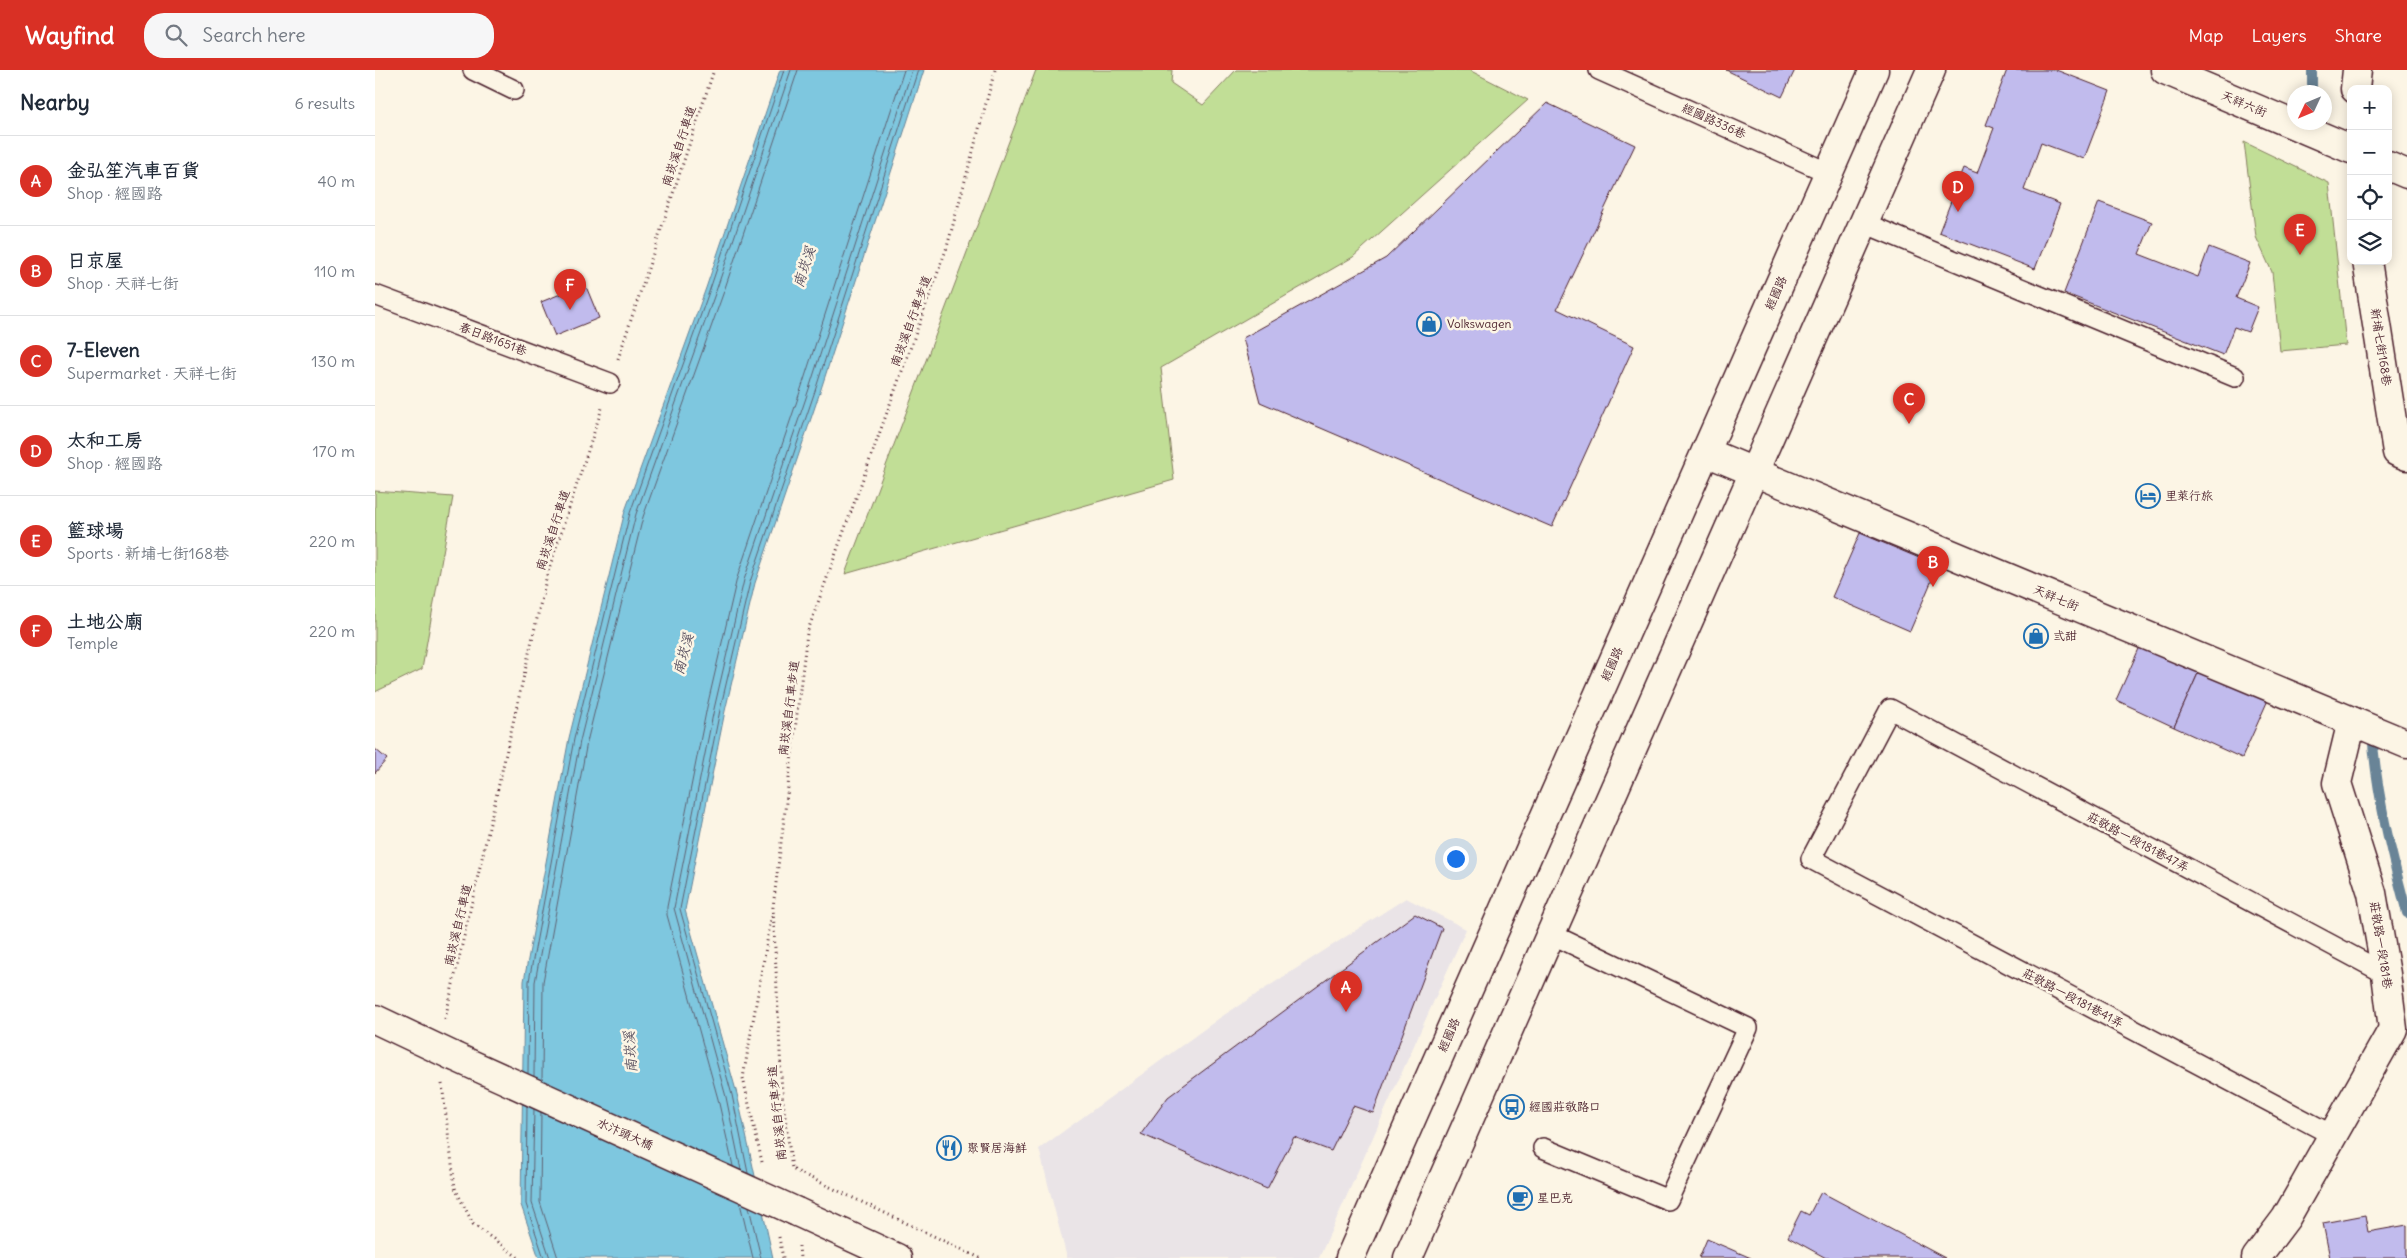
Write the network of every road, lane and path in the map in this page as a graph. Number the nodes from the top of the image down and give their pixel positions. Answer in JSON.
{"nodes":[{"id":1,"x":473,"y":70,"type":"edge"},
{"id":2,"x":713,"y":70,"type":"edge"},
{"id":3,"x":995,"y":70,"type":"edge"},
{"id":4,"x":1599,"y":70,"type":"edge"},
{"id":5,"x":1874,"y":70,"type":"edge"},
{"id":6,"x":1931,"y":70,"type":"edge"},
{"id":7,"x":2165,"y":70,"type":"edge"},
{"id":8,"x":2357,"y":70,"type":"edge"},
{"id":9,"x":2355,"y":85,"type":"edge"},
{"id":10,"x":514,"y":90,"type":"dead end"},
{"id":11,"x":2347,"y":146,"type":"edge"},
{"id":12,"x":2392,"y":168,"type":"edge"},
{"id":13,"x":1829,"y":173,"type":"junction"},
{"id":14,"x":2407,"y":174,"type":"edge"},
{"id":15,"x":1864,"y":223,"type":"junction"},
{"id":16,"x":2368,"y":265,"type":"edge"},
{"id":17,"x":375,"y":295,"type":"edge"},
{"id":18,"x":2235,"y":378,"type":"dead end"},
{"id":19,"x":610,"y":383,"type":"junction"},
{"id":20,"x":1706,"y":452,"type":"junction"},
{"id":21,"x":2407,"y":456,"type":"edge"},
{"id":22,"x":1754,"y":473,"type":"junction"},
{"id":23,"x":1890,"y":709,"type":"joint"},
{"id":24,"x":2357,"y":723,"type":"junction"},
{"id":25,"x":2400,"y":741,"type":"edge"},
{"id":26,"x":773,"y":907,"type":"junction"},
{"id":27,"x":1551,"y":934,"type":"junction"},
{"id":28,"x":2387,"y":974,"type":"junction"},
{"id":29,"x":448,"y":1007,"type":"dead end"},
{"id":30,"x":375,"y":1019,"type":"edge"},
{"id":31,"x":444,"y":1103,"type":"dead end"},
{"id":32,"x":2334,"y":1136,"type":"junction"},
{"id":33,"x":1543,"y":1148,"type":"dead end"},
{"id":34,"x":762,"y":1163,"type":"dead end"},
{"id":35,"x":787,"y":1221,"type":"junction"},
{"id":36,"x":519,"y":1258,"type":"edge"},
{"id":37,"x":783,"y":1258,"type":"edge"},
{"id":38,"x":897,"y":1258,"type":"edge"},
{"id":39,"x":980,"y":1258,"type":"edge"},
{"id":40,"x":1350,"y":1258,"type":"edge"},
{"id":41,"x":1407,"y":1258,"type":"edge"},
{"id":42,"x":2256,"y":1258,"type":"edge"}],
"edges":[{"from":1,"to":10,"type":"lane"},
{"from":2,"to":19,"type":"path","name":"南崁溪自行車道"},
{"from":3,"to":26,"type":"path","name":"南崁溪自行車步道"},
{"from":4,"to":13,"type":"lane","name":"經國路336巷"},
{"from":5,"to":13,"type":"street","name":"經國路"},
{"from":6,"to":15,"type":"street"},
{"from":7,"to":11,"type":"street","name":"天祥六街"},
{"from":8,"to":9,"type":"street"},
{"from":12,"to":14,"type":"street"},
{"from":13,"to":20,"type":"street","name":"經國路"},
{"from":15,"to":18,"type":"lane"},
{"from":15,"to":22,"type":"street"},
{"from":16,"to":21,"type":"street","name":"新埔七街168巷"},
{"from":17,"to":19,"type":"lane","name":"春日路1651巷"},
{"from":19,"to":29,"type":"path","name":"南崁溪自行車道"},
{"from":20,"to":22,"type":"street","name":"天祥七街"},
{"from":20,"to":40,"type":"street","name":"經國路"},
{"from":22,"to":24,"type":"street","name":"天祥七街"},
{"from":22,"to":27,"type":"street"},
{"from":23,"to":28,"type":"lane","name":"莊敬路一段181巷47弄"},
{"from":23,"to":32,"type":"lane","name":"莊敬路一段181巷41弄"},
{"from":24,"to":25,"type":"street","name":"天祥七街"},
{"from":24,"to":28,"type":"street","name":"莊敬路一段181巷"},
{"from":26,"to":34,"type":"path"},
{"from":26,"to":39,"type":"path","name":"南崁溪自行車步道"},
{"from":27,"to":33,"type":"lane"},
{"from":27,"to":41,"type":"street"},
{"from":28,"to":32,"type":"street","name":"莊敬路一段181巷"},
{"from":30,"to":35,"type":"street","name":"水汴頭大橋","bridge":true},
{"from":31,"to":36,"type":"path"},
{"from":32,"to":42,"type":"street","name":"莊敬路一段181巷"},
{"from":35,"to":37,"type":"path"},
{"from":35,"to":38,"type":"street","name":"水汴頭大橋"}]}
